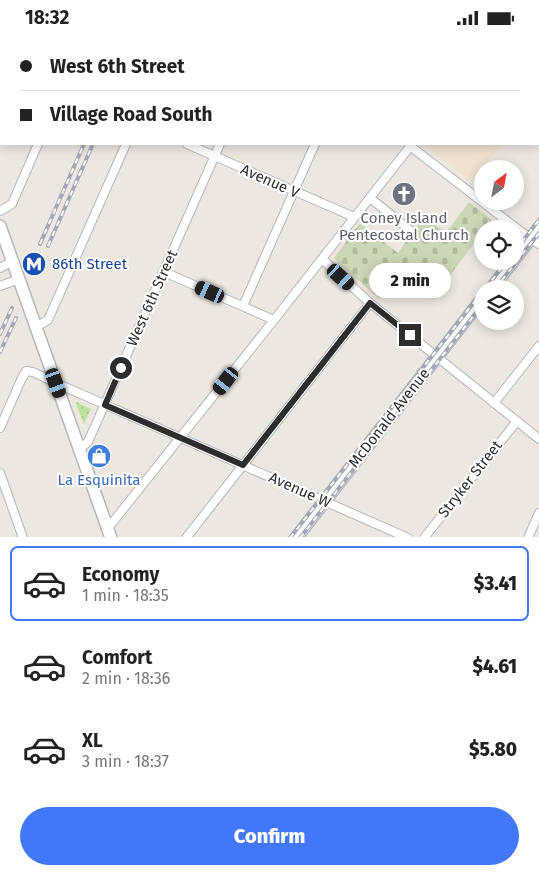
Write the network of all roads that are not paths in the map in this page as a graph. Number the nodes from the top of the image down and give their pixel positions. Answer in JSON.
{"nodes":[{"id":1,"x":38,"y":145,"type":"edge"},
{"id":2,"x":126,"y":145,"type":"edge"},
{"id":3,"x":189,"y":145,"type":"edge"},
{"id":4,"x":220,"y":145,"type":"edge"},
{"id":5,"x":315,"y":145,"type":"edge"},
{"id":6,"x":411,"y":145,"type":"edge"},
{"id":7,"x":215,"y":156,"type":"junction"},
{"id":8,"x":294,"y":191,"type":"junction"},
{"id":9,"x":370,"y":198,"type":"junction"},
{"id":10,"x":0,"y":211,"type":"edge"},
{"id":11,"x":354,"y":217,"type":"junction"},
{"id":12,"x":0,"y":226,"type":"edge"},
{"id":13,"x":539,"y":228,"type":"edge"},
{"id":14,"x":410,"y":230,"type":"dead end"},
{"id":15,"x":535,"y":241,"type":"edge"},
{"id":16,"x":524,"y":250,"type":"edge"},
{"id":17,"x":322,"y":259,"type":"junction"},
{"id":18,"x":13,"y":261,"type":"junction"},
{"id":19,"x":0,"y":268,"type":"edge"},
{"id":20,"x":506,"y":270,"type":"edge"},
{"id":21,"x":164,"y":272,"type":"junction"},
{"id":22,"x":19,"y":279,"type":"junction"},
{"id":23,"x":498,"y":280,"type":"edge"},
{"id":24,"x":0,"y":286,"type":"edge"},
{"id":25,"x":370,"y":303,"type":"junction"},
{"id":26,"x":243,"y":307,"type":"junction"},
{"id":27,"x":474,"y":309,"type":"edge"},
{"id":28,"x":274,"y":320,"type":"junction"},
{"id":29,"x":36,"y":327,"type":"junction"},
{"id":30,"x":539,"y":346,"type":"edge"},
{"id":31,"x":437,"y":357,"type":"junction"},
{"id":32,"x":56,"y":383,"type":"junction"},
{"id":33,"x":494,"y":403,"type":"junction"},
{"id":34,"x":105,"y":405,"type":"junction"},
{"id":35,"x":517,"y":421,"type":"junction"},
{"id":36,"x":0,"y":428,"type":"edge"},
{"id":37,"x":181,"y":438,"type":"junction"},
{"id":38,"x":539,"y":439,"type":"edge"},
{"id":39,"x":79,"y":449,"type":"junction"},
{"id":40,"x":243,"y":465,"type":"junction"},
{"id":41,"x":0,"y":473,"type":"edge"},
{"id":42,"x":324,"y":501,"type":"junction"},
{"id":43,"x":539,"y":513,"type":"edge"},
{"id":44,"x":110,"y":533,"type":"edge"},
{"id":45,"x":23,"y":537,"type":"edge"},
{"id":46,"x":186,"y":537,"type":"edge"},
{"id":47,"x":296,"y":537,"type":"edge"},
{"id":48,"x":408,"y":537,"type":"edge"},
{"id":49,"x":424,"y":537,"type":"edge"},
{"id":50,"x":528,"y":537,"type":"edge"}],
"edges":[{"from":1,"to":10,"type":"street"},
{"from":2,"to":29,"type":"street"},
{"from":3,"to":7,"type":"street","name":"Avenue V"},
{"from":4,"to":7,"type":"street","name":"West 6th Street"},
{"from":5,"to":8,"type":"street"},
{"from":6,"to":9,"type":"street"},
{"from":6,"to":15,"type":"street"},
{"from":7,"to":8,"type":"street","name":"Avenue V"},
{"from":7,"to":21,"type":"street","name":"West 6th Street"},
{"from":8,"to":11,"type":"street","name":"Avenue V"},
{"from":8,"to":26,"type":"street"},
{"from":9,"to":11,"type":"street"},
{"from":9,"to":14,"type":"street"},
{"from":11,"to":17,"type":"street"},
{"from":12,"to":18,"type":"main road"},
{"from":13,"to":15,"type":"main road"},
{"from":15,"to":16,"type":"main road"},
{"from":17,"to":25,"type":"street"},
{"from":17,"to":28,"type":"street"},
{"from":18,"to":19,"type":"street"},
{"from":18,"to":22,"type":"main road"},
{"from":20,"to":23,"type":"main road"},
{"from":21,"to":26,"type":"street"},
{"from":21,"to":34,"type":"street","name":"West 6th Street"},
{"from":22,"to":24,"type":"street"},
{"from":22,"to":29,"type":"main road"},
{"from":25,"to":31,"type":"street"},
{"from":25,"to":40,"type":"street"},
{"from":26,"to":28,"type":"street"},
{"from":27,"to":31,"type":"main road","name":"McDonald Avenue"},
{"from":28,"to":37,"type":"street"},
{"from":29,"to":32,"type":"main road"},
{"from":30,"to":33,"type":"street"},
{"from":31,"to":33,"type":"street"},
{"from":31,"to":42,"type":"main road","name":"McDonald Avenue"},
{"from":32,"to":34,"type":"street","name":"Avenue W"},
{"from":32,"to":36,"type":"street","name":"Avenue W"},
{"from":32,"to":39,"type":"main road"},
{"from":33,"to":35,"type":"street"},
{"from":34,"to":37,"type":"street","name":"Avenue W"},
{"from":34,"to":39,"type":"street","name":"West 6th Street"},
{"from":35,"to":38,"type":"street"},
{"from":35,"to":49,"type":"street","name":"Stryker Street"},
{"from":37,"to":40,"type":"street","name":"Avenue W"},
{"from":37,"to":44,"type":"street"},
{"from":39,"to":44,"type":"main road"},
{"from":40,"to":42,"type":"street","name":"Avenue W"},
{"from":40,"to":46,"type":"street"},
{"from":41,"to":45,"type":"street"},
{"from":42,"to":47,"type":"main road","name":"McDonald Avenue"},
{"from":42,"to":48,"type":"street","name":"Avenue W"},
{"from":43,"to":50,"type":"street"}]}
